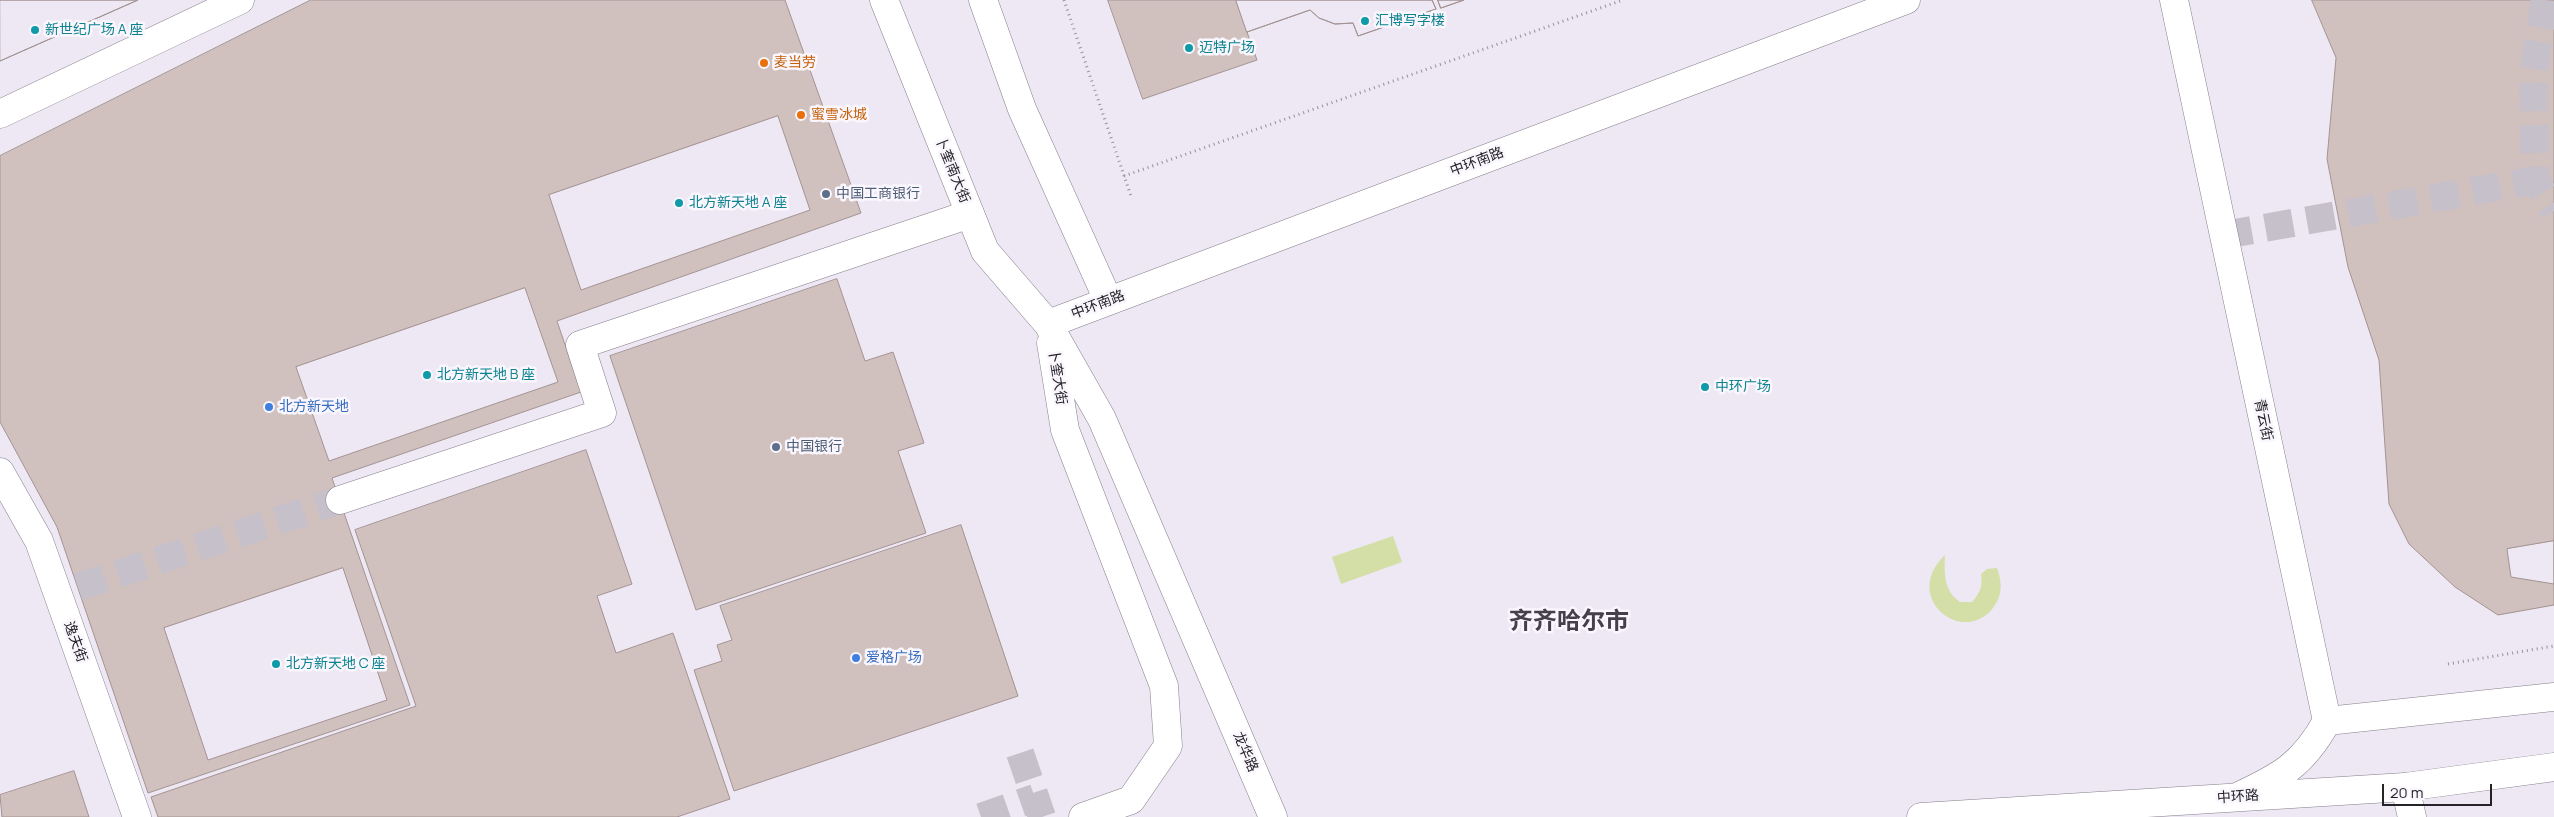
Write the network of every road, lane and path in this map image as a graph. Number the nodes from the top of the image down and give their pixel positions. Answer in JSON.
{"nodes":[{"id":1,"x":240,"y":0,"type":"edge"},
{"id":2,"x":884,"y":0,"type":"edge"},
{"id":3,"x":983,"y":0,"type":"edge"},
{"id":4,"x":1064,"y":0,"type":"edge"},
{"id":5,"x":1623,"y":0,"type":"edge"},
{"id":6,"x":1906,"y":0,"type":"edge"},
{"id":7,"x":2174,"y":0,"type":"edge"},
{"id":8,"x":0,"y":114,"type":"edge"},
{"id":9,"x":1124,"y":176,"type":"junction"},
{"id":10,"x":1131,"y":196,"type":"dead end"},
{"id":11,"x":970,"y":214,"type":"junction"},
{"id":12,"x":1108,"y":300,"type":"junction"},
{"id":13,"x":1048,"y":324,"type":"junction"},
{"id":14,"x":0,"y":472,"type":"edge"},
{"id":15,"x":340,"y":500,"type":"tunnel mouth"},
{"id":16,"x":2554,"y":646,"type":"edge"},
{"id":17,"x":2448,"y":664,"type":"dead end"},
{"id":18,"x":1218,"y":686,"type":"joint"},
{"id":19,"x":2554,"y":697,"type":"edge"},
{"id":20,"x":2327,"y":721,"type":"junction"},
{"id":21,"x":2554,"y":767,"type":"edge"},
{"id":22,"x":2405,"y":787,"type":"junction"},
{"id":23,"x":2237,"y":797,"type":"junction"},
{"id":24,"x":138,"y":817,"type":"edge"},
{"id":25,"x":1083,"y":817,"type":"edge"},
{"id":26,"x":1273,"y":817,"type":"edge"},
{"id":27,"x":1921,"y":817,"type":"edge"},
{"id":28,"x":2412,"y":817,"type":"edge"}],
"edges":[{"from":1,"to":8,"type":"main road"},
{"from":2,"to":11,"type":"main road","name":"卜奎南大街"},
{"from":3,"to":12,"type":"main road"},
{"from":4,"to":9,"type":"path"},
{"from":5,"to":9,"type":"path"},
{"from":6,"to":12,"type":"main road","name":"中环南路"},
{"from":7,"to":20,"type":"main road","name":"青云街"},
{"from":9,"to":10,"type":"path"},
{"from":11,"to":13,"type":"main road","name":"卜奎南大街"},
{"from":11,"to":15,"type":"main road"},
{"from":12,"to":13,"type":"main road","name":"中环南路"},
{"from":13,"to":18,"type":"main road","name":"卜奎大街"},
{"from":13,"to":25,"type":"main road","name":"卜奎大街"},
{"from":14,"to":24,"type":"main road","name":"逸夫街"},
{"from":16,"to":17,"type":"path"},
{"from":18,"to":26,"type":"main road","name":"龙华路"},
{"from":19,"to":20,"type":"main road"},
{"from":20,"to":23,"type":"main road"},
{"from":21,"to":22,"type":"main road","name":"中环路"},
{"from":22,"to":23,"type":"main road","name":"中环路"},
{"from":22,"to":28,"type":"main road"},
{"from":23,"to":27,"type":"main road","name":"中环路"}]}
